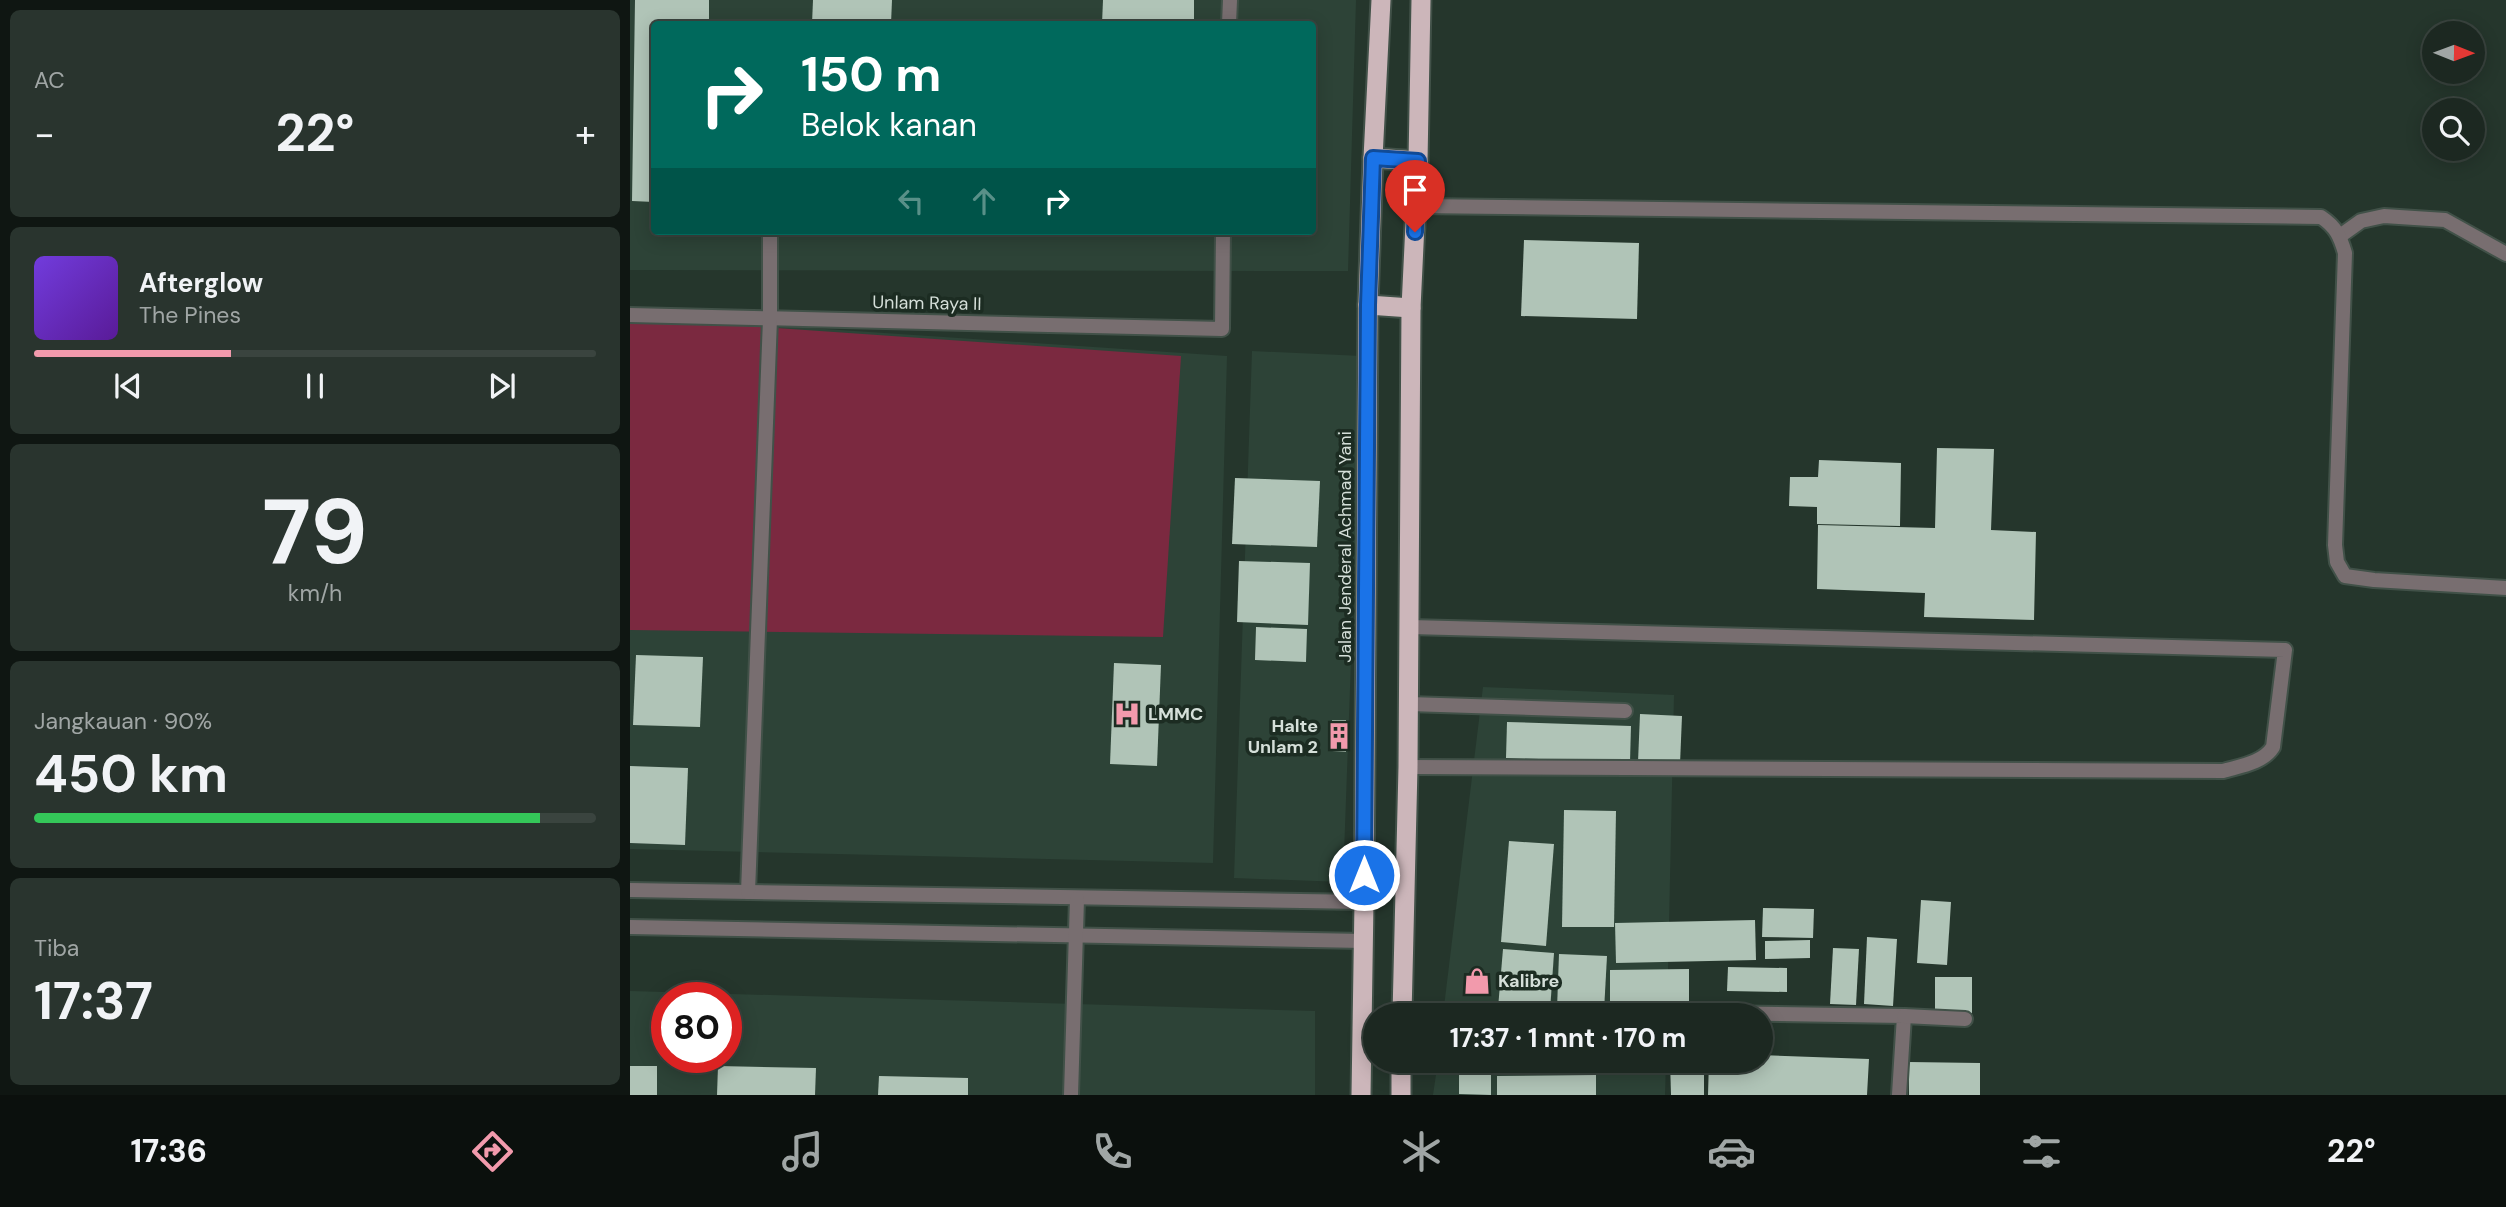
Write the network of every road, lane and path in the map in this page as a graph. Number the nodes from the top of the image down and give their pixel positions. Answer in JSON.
{"nodes":[{"id":1,"x":1230,"y":0,"type":"edge"},
{"id":2,"x":1381,"y":0,"type":"edge"},
{"id":3,"x":1421,"y":0,"type":"edge"},
{"id":4,"x":1229,"y":21,"type":"edge"},
{"id":5,"x":1373,"y":158,"type":"junction"},
{"id":6,"x":1418,"y":161,"type":"junction"},
{"id":7,"x":1416,"y":206,"type":"junction"},
{"id":8,"x":770,"y":235,"type":"edge"},
{"id":9,"x":1223,"y":235,"type":"edge"},
{"id":10,"x":2340,"y":236,"type":"junction"},
{"id":11,"x":2506,"y":254,"type":"edge"},
{"id":12,"x":1368,"y":305,"type":"junction"},
{"id":13,"x":1411,"y":308,"type":"junction"},
{"id":14,"x":630,"y":315,"type":"edge"},
{"id":15,"x":770,"y":318,"type":"junction"},
{"id":16,"x":2506,"y":588,"type":"edge"},
{"id":17,"x":1409,"y":627,"type":"junction"},
{"id":18,"x":1409,"y":704,"type":"junction"},
{"id":19,"x":1625,"y":711,"type":"dead end"},
{"id":20,"x":1408,"y":767,"type":"junction"},
{"id":21,"x":630,"y":890,"type":"edge"},
{"id":22,"x":748,"y":892,"type":"junction"},
{"id":23,"x":1077,"y":899,"type":"junction"},
{"id":24,"x":1364,"y":902,"type":"junction"},
{"id":25,"x":630,"y":927,"type":"edge"},
{"id":26,"x":1076,"y":936,"type":"junction"},
{"id":27,"x":1364,"y":941,"type":"junction"},
{"id":28,"x":1402,"y":1003,"type":"edge"},
{"id":29,"x":1773,"y":1014,"type":"edge"},
{"id":30,"x":1904,"y":1016,"type":"junction"},
{"id":31,"x":1965,"y":1019,"type":"dead end"},
{"id":32,"x":1401,"y":1073,"type":"edge"},
{"id":33,"x":1071,"y":1095,"type":"edge"},
{"id":34,"x":1361,"y":1095,"type":"edge"},
{"id":35,"x":1401,"y":1095,"type":"edge"},
{"id":36,"x":1899,"y":1095,"type":"edge"}],
"edges":[{"from":1,"to":4,"type":"street"},
{"from":2,"to":5,"type":"highway","name":"Jalan Jenderal Achmad Yani"},
{"from":3,"to":6,"type":"highway"},
{"from":5,"to":6,"type":"highway"},
{"from":5,"to":12,"type":"highway","name":"Jalan Jenderal Achmad Yani"},
{"from":6,"to":7,"type":"highway"},
{"from":7,"to":10,"type":"street"},
{"from":7,"to":13,"type":"highway"},
{"from":8,"to":15,"type":"street"},
{"from":9,"to":15,"type":"street","name":"Unlam Raya II"},
{"from":10,"to":11,"type":"street"},
{"from":10,"to":16,"type":"street"},
{"from":12,"to":13,"type":"highway"},
{"from":12,"to":24,"type":"highway","name":"Jalan Jenderal Achmad Yani"},
{"from":13,"to":17,"type":"highway"},
{"from":14,"to":15,"type":"street","name":"Unlam Raya II"},
{"from":15,"to":22,"type":"street"},
{"from":17,"to":18,"type":"highway"},
{"from":17,"to":20,"type":"street"},
{"from":18,"to":19,"type":"street"},
{"from":18,"to":20,"type":"highway"},
{"from":20,"to":28,"type":"highway"},
{"from":21,"to":22,"type":"street"},
{"from":22,"to":23,"type":"street"},
{"from":23,"to":24,"type":"street"},
{"from":23,"to":26,"type":"street"},
{"from":24,"to":27,"type":"highway","name":"Jalan Jenderal Achmad Yani"},
{"from":25,"to":26,"type":"street"},
{"from":26,"to":27,"type":"street"},
{"from":26,"to":33,"type":"street"},
{"from":27,"to":34,"type":"highway","name":"Jalan Jenderal Achmad Yani"},
{"from":29,"to":30,"type":"street"},
{"from":30,"to":31,"type":"street"},
{"from":30,"to":36,"type":"street"},
{"from":32,"to":35,"type":"highway"}]}
